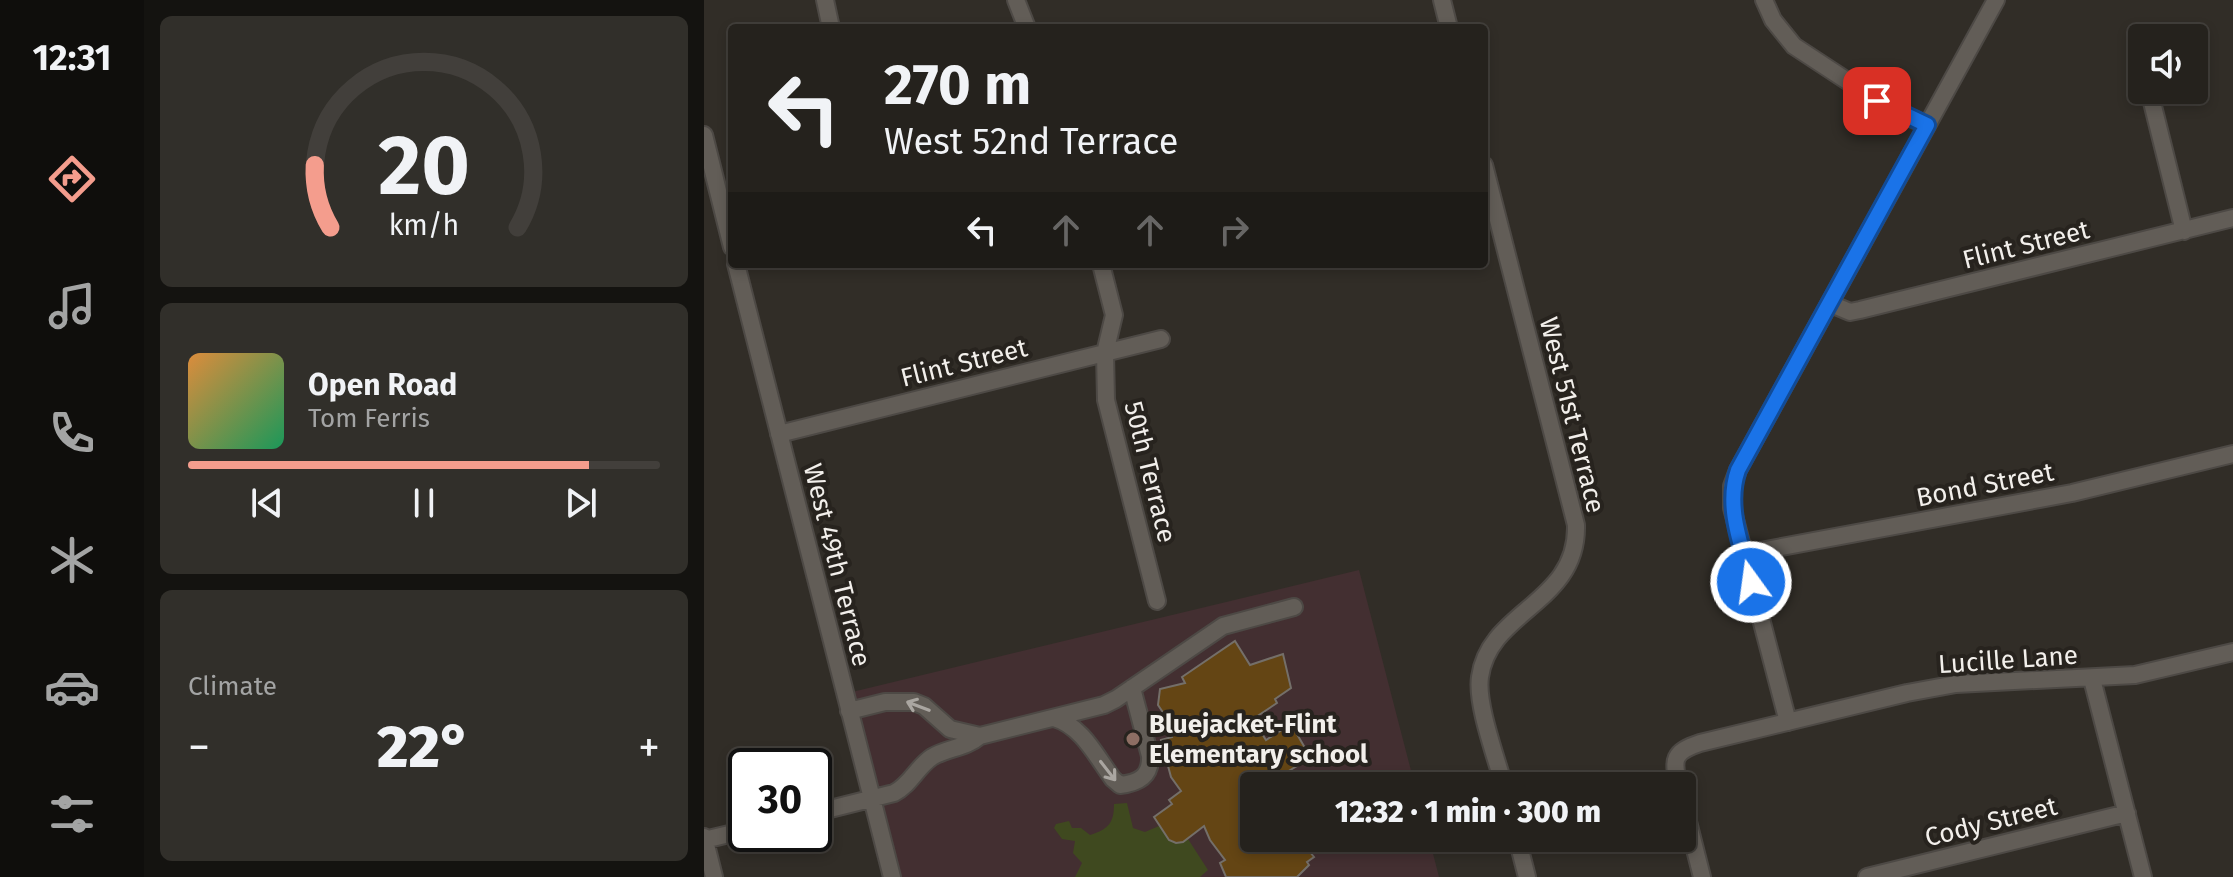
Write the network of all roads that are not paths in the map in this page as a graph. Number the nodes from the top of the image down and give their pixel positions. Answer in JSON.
{"nodes":[{"id":1,"x":825,"y":0,"type":"edge"},
{"id":2,"x":1016,"y":0,"type":"edge"},
{"id":3,"x":1442,"y":0,"type":"edge"},
{"id":4,"x":1764,"y":0,"type":"edge"},
{"id":5,"x":1996,"y":0,"type":"edge"},
{"id":6,"x":830,"y":24,"type":"edge"},
{"id":7,"x":1025,"y":24,"type":"edge"},
{"id":8,"x":1448,"y":24,"type":"edge"},
{"id":9,"x":2152,"y":104,"type":"edge"},
{"id":10,"x":1927,"y":125,"type":"junction"},
{"id":11,"x":704,"y":135,"type":"edge"},
{"id":12,"x":1488,"y":181,"type":"edge"},
{"id":13,"x":2233,"y":218,"type":"edge"},
{"id":14,"x":728,"y":231,"type":"edge"},
{"id":15,"x":2184,"y":231,"type":"junction"},
{"id":16,"x":737,"y":268,"type":"edge"},
{"id":17,"x":1102,"y":268,"type":"edge"},
{"id":18,"x":1831,"y":304,"type":"junction"},
{"id":19,"x":1161,"y":339,"type":"dead end"},
{"id":20,"x":1105,"y":353,"type":"junction"},
{"id":21,"x":779,"y":434,"type":"junction"},
{"id":22,"x":2233,"y":454,"type":"edge"},
{"id":23,"x":1744,"y":554,"type":"junction"},
{"id":24,"x":1157,"y":601,"type":"dead end"},
{"id":25,"x":1294,"y":607,"type":"dead end"},
{"id":26,"x":2233,"y":652,"type":"edge"},
{"id":27,"x":2092,"y":679,"type":"junction"},
{"id":28,"x":1132,"y":688,"type":"junction"},
{"id":29,"x":849,"y":711,"type":"junction"},
{"id":30,"x":1054,"y":718,"type":"junction"},
{"id":31,"x":1788,"y":722,"type":"junction"},
{"id":32,"x":980,"y":736,"type":"junction"},
{"id":33,"x":1500,"y":772,"type":"edge"},
{"id":34,"x":1675,"y":772,"type":"edge"},
{"id":35,"x":872,"y":799,"type":"junction"},
{"id":36,"x":832,"y":809,"type":"edge"},
{"id":37,"x":2127,"y":813,"type":"junction"},
{"id":38,"x":728,"y":834,"type":"edge"},
{"id":39,"x":704,"y":839,"type":"edge"},
{"id":40,"x":1521,"y":852,"type":"edge"},
{"id":41,"x":1696,"y":852,"type":"edge"},
{"id":42,"x":714,"y":877,"type":"edge"},
{"id":43,"x":892,"y":877,"type":"edge"},
{"id":44,"x":1527,"y":877,"type":"edge"},
{"id":45,"x":1702,"y":877,"type":"edge"},
{"id":46,"x":1867,"y":877,"type":"edge"},
{"id":47,"x":2143,"y":877,"type":"edge"}],
"edges":[{"from":1,"to":6,"type":"street"},
{"from":2,"to":7,"type":"street"},
{"from":3,"to":8,"type":"street"},
{"from":4,"to":10,"type":"street"},
{"from":5,"to":10,"type":"street"},
{"from":9,"to":15,"type":"street"},
{"from":10,"to":18,"type":"street"},
{"from":11,"to":14,"type":"street"},
{"from":12,"to":33,"type":"street","name":"West 51st Terrace"},
{"from":13,"to":15,"type":"street","name":"Flint Street"},
{"from":15,"to":18,"type":"street","name":"Flint Street"},
{"from":16,"to":21,"type":"street","name":"West 49th Terrace"},
{"from":17,"to":20,"type":"street","name":"50th Terrace"},
{"from":18,"to":23,"type":"street"},
{"from":19,"to":20,"type":"street","name":"Flint Street"},
{"from":20,"to":21,"type":"street","name":"Flint Street"},
{"from":20,"to":24,"type":"street","name":"50th Terrace"},
{"from":21,"to":29,"type":"street","name":"West 49th Terrace"},
{"from":22,"to":23,"type":"street","name":"Bond Street"},
{"from":23,"to":31,"type":"street"},
{"from":25,"to":28,"type":"street"},
{"from":26,"to":27,"type":"street","name":"Lucille Lane"},
{"from":27,"to":31,"type":"street","name":"Lucille Lane"},
{"from":27,"to":37,"type":"street"},
{"from":28,"to":30,"type":"street"},
{"from":30,"to":28,"type":"street","one_way":true},
{"from":32,"to":29,"type":"street","one_way":true},
{"from":29,"to":35,"type":"street","name":"West 49th Terrace"},
{"from":30,"to":32,"type":"street"},
{"from":31,"to":34,"type":"street","name":"Lucille Lane"},
{"from":32,"to":35,"type":"street"},
{"from":35,"to":36,"type":"street"},
{"from":35,"to":43,"type":"street","name":"West 49th Terrace"},
{"from":37,"to":46,"type":"street","name":"Cody Street"},
{"from":37,"to":47,"type":"street"},
{"from":38,"to":39,"type":"street"},
{"from":39,"to":42,"type":"street"},
{"from":40,"to":44,"type":"street"},
{"from":41,"to":45,"type":"street"}]}
